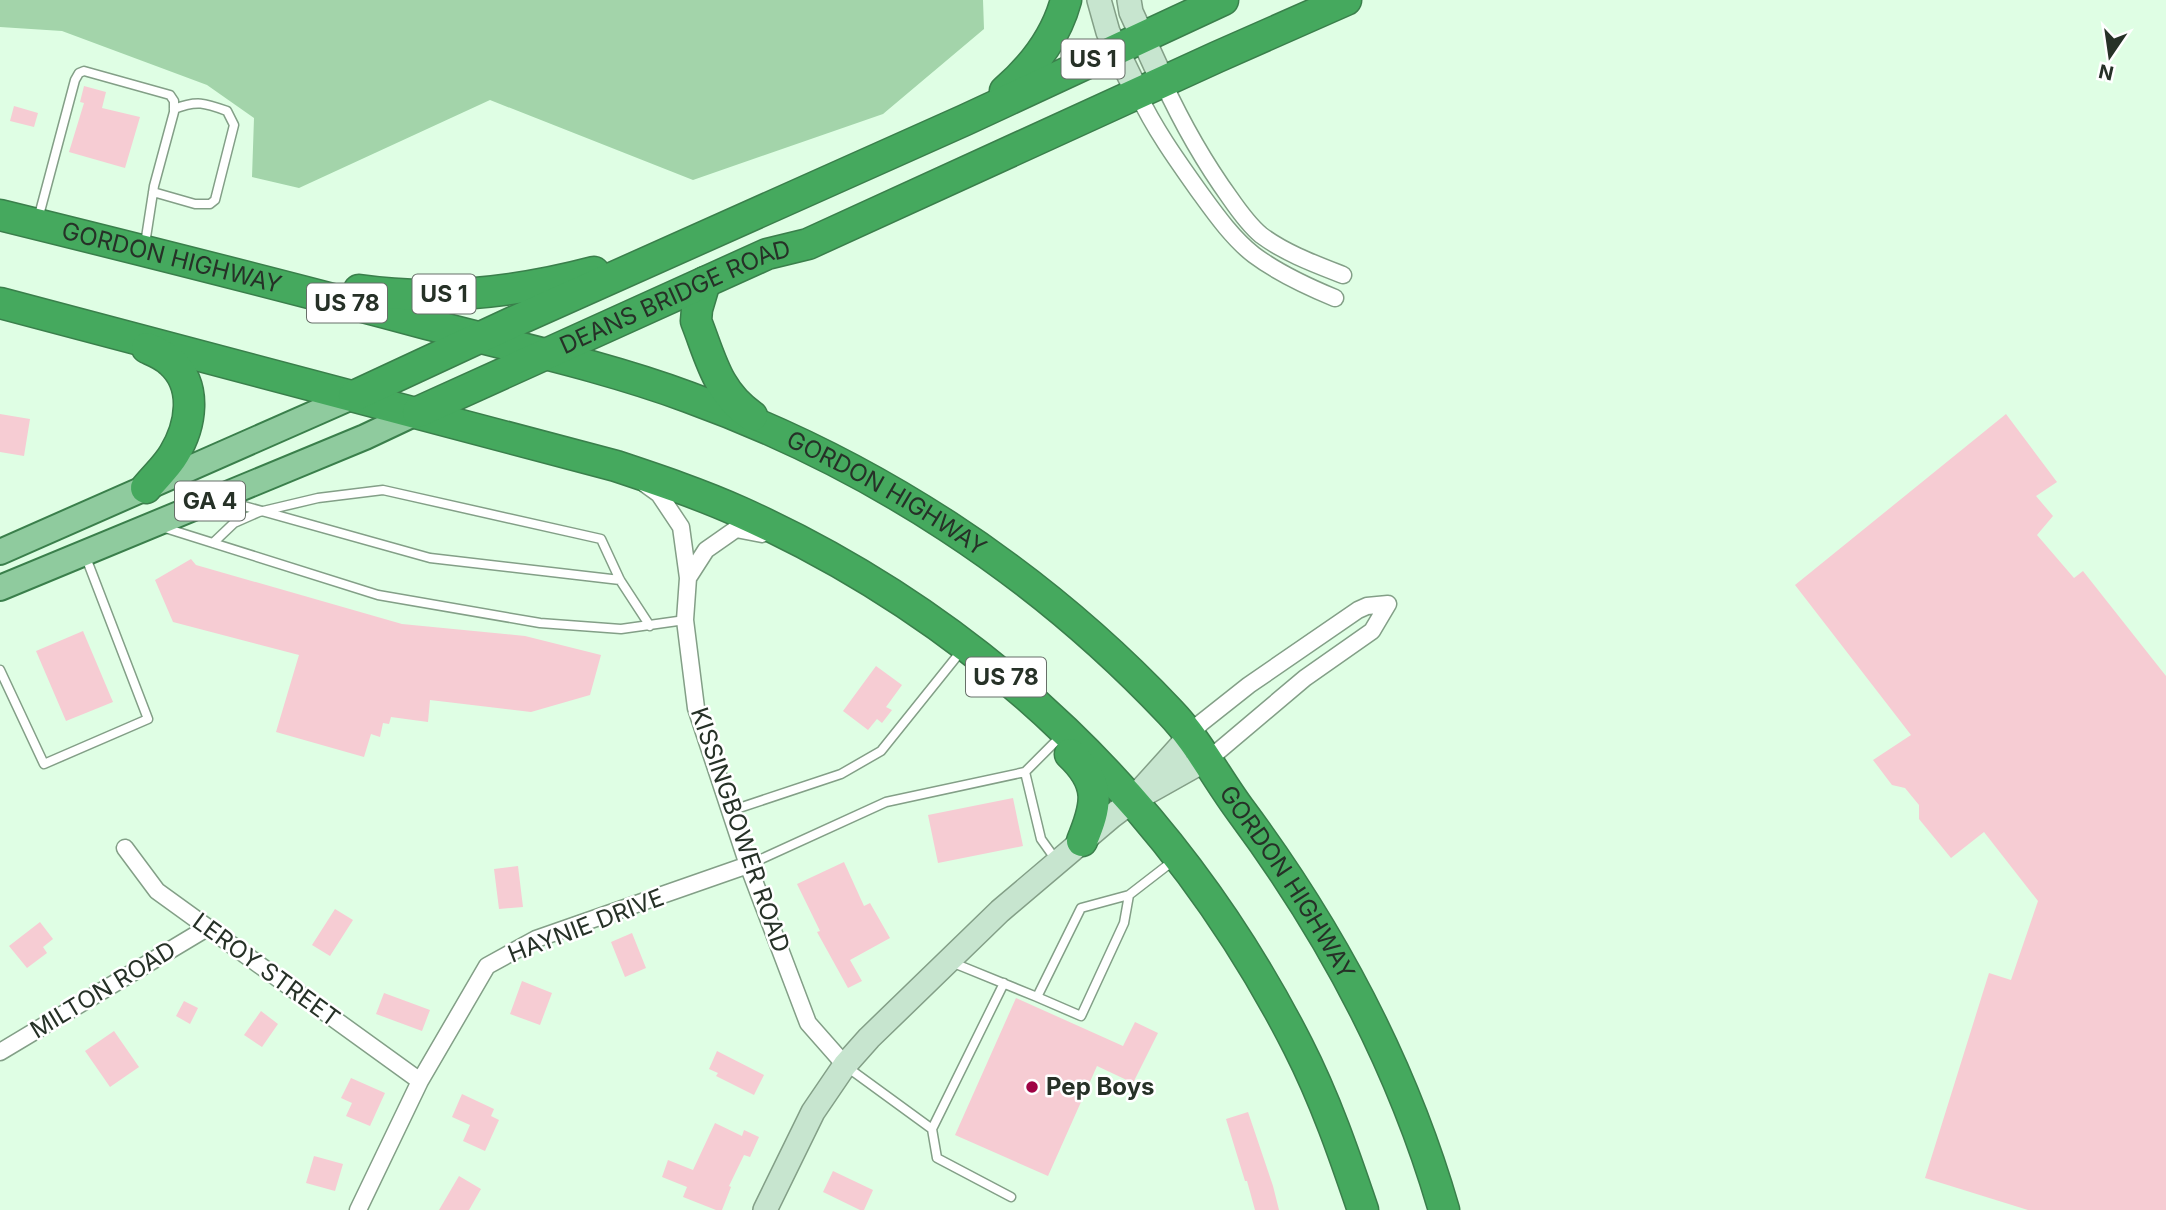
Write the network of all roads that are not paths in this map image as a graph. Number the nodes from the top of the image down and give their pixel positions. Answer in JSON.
{"nodes":[{"id":1,"x":1066,"y":0,"type":"edge"},
{"id":2,"x":1099,"y":0,"type":"edge"},
{"id":3,"x":1129,"y":0,"type":"edge"},
{"id":4,"x":1223,"y":0,"type":"edge"},
{"id":5,"x":1346,"y":0,"type":"edge"},
{"id":6,"x":1142,"y":37,"type":"junction"},
{"id":7,"x":1115,"y":49,"type":"junction"},
{"id":8,"x":1150,"y":88,"type":"junction"},
{"id":9,"x":174,"y":109,"type":"junction"},
{"id":10,"x":972,"y":116,"type":"junction"},
{"id":11,"x":153,"y":191,"type":"junction"},
{"id":12,"x":0,"y":215,"type":"edge"},
{"id":13,"x":37,"y":224,"type":"junction"},
{"id":14,"x":144,"y":251,"type":"junction"},
{"id":15,"x":672,"y":252,"type":"junction"},
{"id":16,"x":213,"y":268,"type":"junction"},
{"id":17,"x":1343,"y":275,"type":"dead end"},
{"id":18,"x":705,"y":282,"type":"junction"},
{"id":19,"x":1335,"y":298,"type":"dead end"},
{"id":20,"x":0,"y":303,"type":"edge"},
{"id":21,"x":112,"y":331,"type":"junction"},
{"id":22,"x":480,"y":338,"type":"junction"},
{"id":23,"x":543,"y":355,"type":"junction"},
{"id":24,"x":354,"y":396,"type":"junction"},
{"id":25,"x":418,"y":412,"type":"junction"},
{"id":26,"x":776,"y":432,"type":"junction"},
{"id":27,"x":616,"y":466,"type":"junction"},
{"id":28,"x":146,"y":488,"type":"junction"},
{"id":29,"x":217,"y":498,"type":"junction"},
{"id":30,"x":258,"y":512,"type":"junction"},
{"id":31,"x":153,"y":524,"type":"junction"},
{"id":32,"x":799,"y":540,"type":"junction"},
{"id":33,"x":213,"y":543,"type":"junction"},
{"id":34,"x":0,"y":552,"type":"edge"},
{"id":35,"x":84,"y":553,"type":"junction"},
{"id":36,"x":688,"y":578,"type":"junction"},
{"id":37,"x":620,"y":580,"type":"junction"},
{"id":38,"x":0,"y":588,"type":"edge"},
{"id":39,"x":685,"y":620,"type":"junction"},
{"id":40,"x":650,"y":626,"type":"junction"},
{"id":41,"x":966,"y":645,"type":"junction"},
{"id":42,"x":0,"y":670,"type":"edge"},
{"id":43,"x":1056,"y":741,"type":"junction"},
{"id":44,"x":1197,"y":748,"type":"junction"},
{"id":45,"x":1025,"y":772,"type":"junction"},
{"id":46,"x":1132,"y":801,"type":"junction"},
{"id":47,"x":730,"y":811,"type":"junction"},
{"id":48,"x":1082,"y":841,"type":"junction"},
{"id":49,"x":125,"y":848,"type":"dead end"},
{"id":50,"x":1178,"y":857,"type":"junction"},
{"id":51,"x":1057,"y":862,"type":"junction"},
{"id":52,"x":748,"y":865,"type":"junction"},
{"id":53,"x":1129,"y":895,"type":"junction"},
{"id":54,"x":207,"y":928,"type":"junction"},
{"id":55,"x":949,"y":961,"type":"junction"},
{"id":56,"x":1004,"y":983,"type":"junction"},
{"id":57,"x":1037,"y":997,"type":"junction"},
{"id":58,"x":0,"y":1052,"type":"edge"},
{"id":59,"x":845,"y":1065,"type":"junction"},
{"id":60,"x":419,"y":1081,"type":"junction"},
{"id":61,"x":932,"y":1129,"type":"junction"},
{"id":62,"x":1011,"y":1197,"type":"dead end"},
{"id":63,"x":358,"y":1210,"type":"edge"},
{"id":64,"x":765,"y":1210,"type":"edge"},
{"id":65,"x":1363,"y":1210,"type":"edge"},
{"id":66,"x":1444,"y":1210,"type":"edge"}],
"edges":[{"from":1,"to":10,"type":"highway"},
{"from":2,"to":7,"type":"street"},
{"from":3,"to":6,"type":"street"},
{"from":4,"to":6,"type":"highway","name":"DEANS BRIDGE ROAD","number":"US 1"},
{"from":5,"to":8,"type":"highway","name":"DEANS BRIDGE ROAD","number":"US 1"},
{"from":6,"to":7,"type":"highway","name":"DEANS BRIDGE ROAD","number":"US 1"},
{"from":6,"to":8,"type":"street"},
{"from":7,"to":8,"type":"street"},
{"from":7,"to":10,"type":"highway","name":"DEANS BRIDGE ROAD","number":"US 1"},
{"from":8,"to":17,"type":"street"},
{"from":8,"to":18,"type":"highway","name":"DEANS BRIDGE ROAD","number":"US 1"},
{"from":8,"to":19,"type":"street"},
{"from":9,"to":11,"type":"lane"},
{"from":9,"to":11,"type":"lane"},
{"from":9,"to":13,"type":"lane"},
{"from":10,"to":15,"type":"highway","name":"DEANS BRIDGE ROAD","number":"US 1"},
{"from":11,"to":14,"type":"lane"},
{"from":12,"to":13,"type":"highway","name":"GORDON HIGHWAY","number":"US 1"},
{"from":13,"to":14,"type":"highway","name":"GORDON HIGHWAY","number":"US 1"},
{"from":14,"to":16,"type":"highway","name":"GORDON HIGHWAY","number":"US 1"},
{"from":15,"to":16,"type":"highway","number":"US 1"},
{"from":15,"to":22,"type":"highway","name":"DEANS BRIDGE ROAD","number":"GA 4"},
{"from":16,"to":22,"type":"highway","name":"GORDON HIGHWAY","number":"US 78"},
{"from":18,"to":23,"type":"highway","name":"DEANS BRIDGE ROAD","number":"US 1"},
{"from":18,"to":26,"type":"highway"},
{"from":20,"to":21,"type":"highway"},
{"from":21,"to":24,"type":"highway"},
{"from":21,"to":28,"type":"highway"},
{"from":22,"to":23,"type":"highway","name":"GORDON HIGHWAY","number":"US 78"},
{"from":22,"to":24,"type":"highway","name":"DEANS BRIDGE ROAD","number":"GA 4"},
{"from":23,"to":25,"type":"highway","name":"DEANS BRIDGE ROAD","number":"US 1"},
{"from":23,"to":26,"type":"highway","name":"GORDON HIGHWAY","number":"US 78"},
{"from":24,"to":25,"type":"highway"},
{"from":24,"to":28,"type":"main road","name":"DEANS BRIDGE ROAD","number":"GA 4"},
{"from":25,"to":27,"type":"highway","number":"US 78"},
{"from":25,"to":29,"type":"main road","name":"DEANS BRIDGE ROAD","number":"GA 4"},
{"from":26,"to":44,"type":"highway","name":"GORDON HIGHWAY","number":"US 78"},
{"from":27,"to":32,"type":"highway","number":"US 78"},
{"from":27,"to":36,"type":"street","name":"KISSINGBOWER ROAD"},
{"from":28,"to":34,"type":"main road","name":"DEANS BRIDGE ROAD","number":"GA 4"},
{"from":29,"to":30,"type":"lane"},
{"from":29,"to":31,"type":"main road","name":"DEANS BRIDGE ROAD","number":"GA 4"},
{"from":30,"to":33,"type":"lane"},
{"from":30,"to":37,"type":"lane"},
{"from":30,"to":37,"type":"lane"},
{"from":31,"to":33,"type":"lane"},
{"from":31,"to":35,"type":"main road","name":"DEANS BRIDGE ROAD","number":"GA 4"},
{"from":32,"to":36,"type":"street","name":"KISSINGBOWER ROAD"},
{"from":32,"to":41,"type":"highway","number":"US 78"},
{"from":33,"to":40,"type":"lane"},
{"from":35,"to":38,"type":"main road","name":"DEANS BRIDGE ROAD","number":"GA 4"},
{"from":35,"to":42,"type":"lane"},
{"from":36,"to":39,"type":"street","name":"KISSINGBOWER ROAD"},
{"from":37,"to":40,"type":"lane"},
{"from":39,"to":40,"type":"lane"},
{"from":39,"to":47,"type":"street","name":"KISSINGBOWER ROAD"},
{"from":41,"to":43,"type":"highway"},
{"from":41,"to":46,"type":"highway","number":"US 78"},
{"from":41,"to":47,"type":"lane"},
{"from":43,"to":45,"type":"lane"},
{"from":43,"to":48,"type":"highway"},
{"from":44,"to":44,"type":"street"},
{"from":44,"to":46,"type":"street"},
{"from":44,"to":66,"type":"highway","name":"GORDON HIGHWAY","number":"US 78"},
{"from":45,"to":51,"type":"lane"},
{"from":45,"to":52,"type":"lane"},
{"from":46,"to":48,"type":"street"},
{"from":46,"to":50,"type":"highway","number":"US 78"},
{"from":47,"to":52,"type":"street","name":"KISSINGBOWER ROAD"},
{"from":48,"to":51,"type":"street"},
{"from":49,"to":54,"type":"street","name":"LEROY STREET"},
{"from":50,"to":53,"type":"lane"},
{"from":50,"to":65,"type":"highway","number":"US 78"},
{"from":51,"to":55,"type":"street"},
{"from":52,"to":59,"type":"street","name":"KISSINGBOWER ROAD"},
{"from":52,"to":60,"type":"street","name":"HAYNIE DRIVE"},
{"from":53,"to":57,"type":"lane"},
{"from":53,"to":57,"type":"lane"},
{"from":54,"to":58,"type":"street","name":"MILTON ROAD"},
{"from":54,"to":60,"type":"street","name":"LEROY STREET"},
{"from":55,"to":56,"type":"lane"},
{"from":55,"to":59,"type":"street"},
{"from":56,"to":57,"type":"lane"},
{"from":56,"to":61,"type":"lane"},
{"from":59,"to":61,"type":"lane"},
{"from":59,"to":64,"type":"street"},
{"from":60,"to":63,"type":"street","name":"HAYNIE DRIVE"},
{"from":61,"to":62,"type":"lane"}]}
